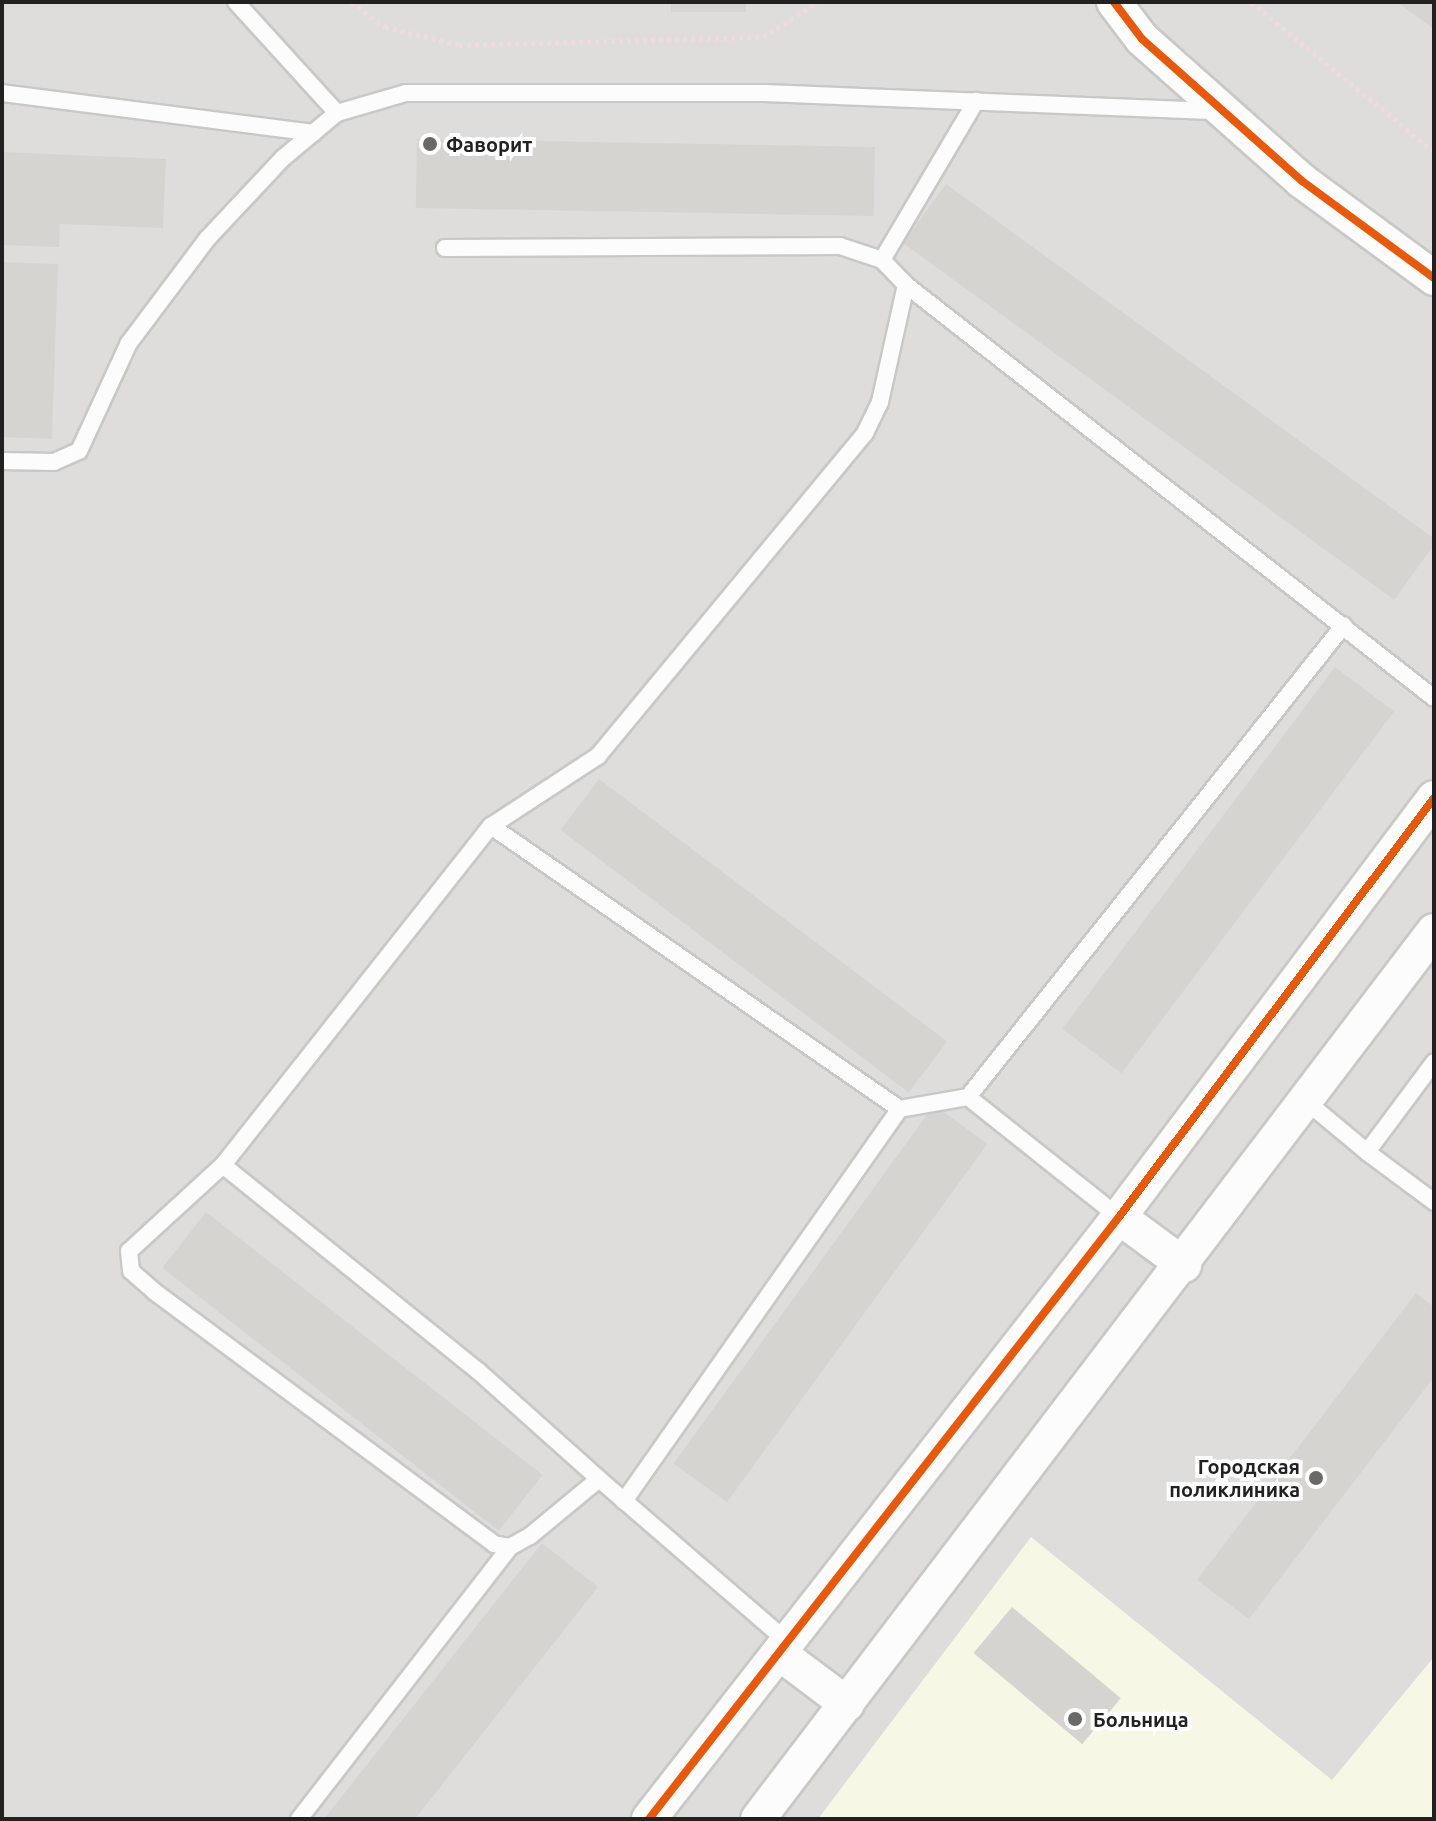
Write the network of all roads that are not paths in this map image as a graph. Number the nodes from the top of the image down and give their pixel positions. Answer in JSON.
{"nodes":[{"id":1,"x":236,"y":2,"type":"edge"},
{"id":2,"x":1114,"y":2,"type":"edge"},
{"id":3,"x":2,"y":93,"type":"edge"},
{"id":4,"x":976,"y":101,"type":"junction"},
{"id":5,"x":1223,"y":111,"type":"junction"},
{"id":6,"x":337,"y":113,"type":"junction"},
{"id":7,"x":313,"y":133,"type":"junction"},
{"id":8,"x":445,"y":248,"type":"dead end"},
{"id":9,"x":882,"y":260,"type":"junction"},
{"id":10,"x":1434,"y":278,"type":"edge"},
{"id":11,"x":906,"y":285,"type":"junction"},
{"id":12,"x":2,"y":461,"type":"edge"},
{"id":13,"x":1344,"y":625,"type":"junction"},
{"id":14,"x":1434,"y":698,"type":"edge"},
{"id":15,"x":1434,"y":798,"type":"edge"},
{"id":16,"x":491,"y":826,"type":"junction"},
{"id":17,"x":1434,"y":931,"type":"edge"},
{"id":18,"x":1434,"y":1062,"type":"edge"},
{"id":19,"x":968,"y":1097,"type":"junction"},
{"id":20,"x":1307,"y":1102,"type":"junction"},
{"id":21,"x":899,"y":1109,"type":"junction"},
{"id":22,"x":1367,"y":1152,"type":"junction"},
{"id":23,"x":223,"y":1165,"type":"junction"},
{"id":24,"x":1434,"y":1202,"type":"edge"},
{"id":25,"x":1119,"y":1217,"type":"junction"},
{"id":26,"x":1184,"y":1265,"type":"junction"},
{"id":27,"x":599,"y":1479,"type":"junction"},
{"id":28,"x":624,"y":1501,"type":"junction"},
{"id":29,"x":510,"y":1547,"type":"junction"},
{"id":30,"x":783,"y":1647,"type":"junction"},
{"id":31,"x":847,"y":1704,"type":"junction"},
{"id":32,"x":299,"y":1819,"type":"edge"},
{"id":33,"x":649,"y":1819,"type":"edge"},
{"id":34,"x":758,"y":1819,"type":"edge"}],
"edges":[{"from":1,"to":6,"type":"lane"},
{"from":2,"to":5,"type":"street"},
{"from":3,"to":7,"type":"lane"},
{"from":4,"to":5,"type":"lane"},
{"from":4,"to":6,"type":"lane"},
{"from":4,"to":9,"type":"lane"},
{"from":5,"to":10,"type":"street"},
{"from":6,"to":7,"type":"lane"},
{"from":7,"to":12,"type":"lane"},
{"from":8,"to":9,"type":"lane"},
{"from":9,"to":11,"type":"lane"},
{"from":11,"to":13,"type":"lane"},
{"from":11,"to":16,"type":"lane"},
{"from":13,"to":14,"type":"lane"},
{"from":13,"to":19,"type":"lane"},
{"from":15,"to":25,"type":"street"},
{"from":16,"to":21,"type":"lane"},
{"from":16,"to":23,"type":"lane"},
{"from":17,"to":20,"type":"street"},
{"from":18,"to":22,"type":"lane"},
{"from":19,"to":21,"type":"lane"},
{"from":19,"to":25,"type":"lane"},
{"from":20,"to":22,"type":"lane"},
{"from":20,"to":26,"type":"street"},
{"from":21,"to":28,"type":"lane"},
{"from":22,"to":24,"type":"lane"},
{"from":23,"to":27,"type":"lane"},
{"from":23,"to":29,"type":"lane"},
{"from":25,"to":26,"type":"street"},
{"from":25,"to":30,"type":"street"},
{"from":26,"to":31,"type":"street"},
{"from":27,"to":28,"type":"lane"},
{"from":27,"to":29,"type":"lane"},
{"from":28,"to":30,"type":"lane"},
{"from":29,"to":32,"type":"lane"},
{"from":30,"to":31,"type":"street"},
{"from":30,"to":33,"type":"street"},
{"from":31,"to":34,"type":"street"}]}
